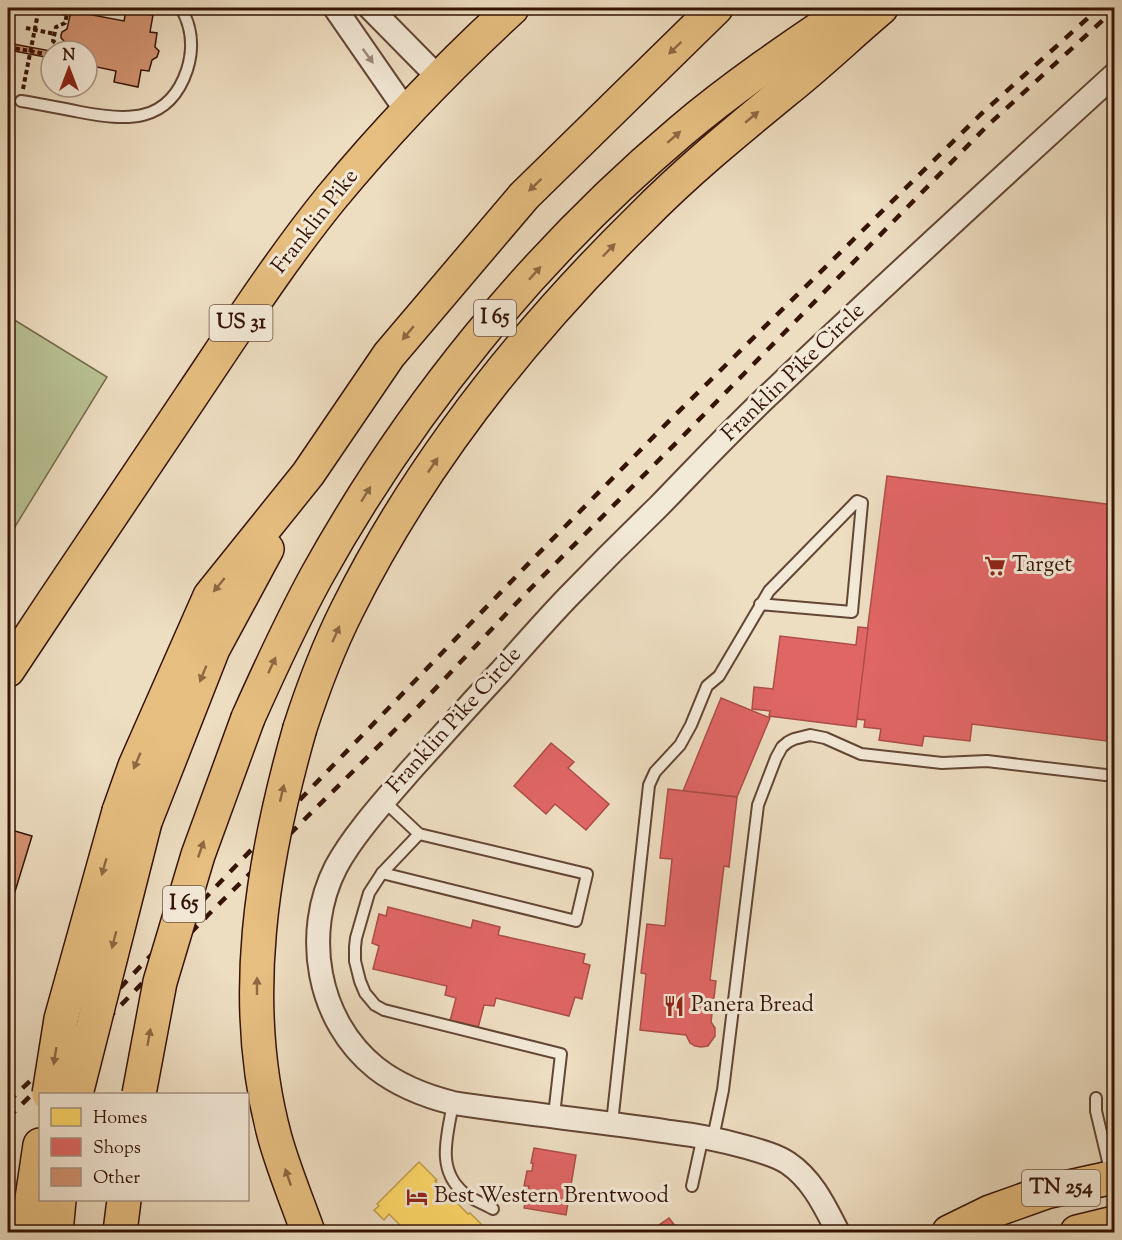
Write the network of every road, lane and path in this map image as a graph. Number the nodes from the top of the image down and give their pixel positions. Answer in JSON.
{"nodes":[{"id":1,"x":39,"y":8,"type":"edge"},
{"id":2,"x":181,"y":8,"type":"edge"},
{"id":3,"x":335,"y":8,"type":"edge"},
{"id":4,"x":370,"y":8,"type":"edge"},
{"id":5,"x":512,"y":8,"type":"edge"},
{"id":6,"x":716,"y":8,"type":"edge"},
{"id":7,"x":850,"y":8,"type":"edge"},
{"id":8,"x":881,"y":8,"type":"edge"},
{"id":9,"x":26,"y":28,"type":"dead end"},
{"id":10,"x":35,"y":30,"type":"junction"},
{"id":11,"x":55,"y":34,"type":"junction"},
{"id":12,"x":53,"y":39,"type":"edge"},
{"id":13,"x":8,"y":47,"type":"edge"},
{"id":14,"x":39,"y":53,"type":"edge"},
{"id":15,"x":1114,"y":75,"type":"edge"},
{"id":16,"x":439,"y":78,"type":"junction"},
{"id":17,"x":21,"y":101,"type":"joint"},
{"id":18,"x":407,"y":112,"type":"junction"},
{"id":19,"x":760,"y":604,"type":"junction"},
{"id":20,"x":8,"y":670,"type":"edge"},
{"id":21,"x":1114,"y":776,"type":"edge"},
{"id":22,"x":384,"y":801,"type":"junction"},
{"id":23,"x":132,"y":817,"type":"junction"},
{"id":24,"x":419,"y":834,"type":"junction"},
{"id":25,"x":382,"y":873,"type":"junction"},
{"id":26,"x":49,"y":1093,"type":"edge"},
{"id":27,"x":76,"y":1093,"type":"edge"},
{"id":28,"x":139,"y":1093,"type":"edge"},
{"id":29,"x":1096,"y":1098,"type":"dead end"},
{"id":30,"x":453,"y":1103,"type":"junction"},
{"id":31,"x":554,"y":1115,"type":"junction"},
{"id":32,"x":612,"y":1123,"type":"junction"},
{"id":33,"x":708,"y":1137,"type":"junction"},
{"id":34,"x":1113,"y":1177,"type":"edge"},
{"id":35,"x":692,"y":1186,"type":"dead end"},
{"id":36,"x":124,"y":1201,"type":"edge"},
{"id":37,"x":493,"y":1209,"type":"dead end"},
{"id":38,"x":39,"y":1213,"type":"edge"},
{"id":39,"x":1114,"y":1223,"type":"edge"},
{"id":40,"x":56,"y":1233,"type":"edge"},
{"id":41,"x":120,"y":1233,"type":"edge"},
{"id":42,"x":308,"y":1233,"type":"edge"},
{"id":43,"x":838,"y":1233,"type":"edge"},
{"id":44,"x":950,"y":1233,"type":"edge"},
{"id":45,"x":1077,"y":1233,"type":"edge"}],
"edges":[{"from":1,"to":10,"type":"path"},
{"from":1,"to":11,"type":"path"},
{"from":2,"to":17,"type":"lane"},
{"from":3,"to":18,"type":"street","one_way":true},
{"from":4,"to":16,"type":"street"},
{"from":5,"to":16,"type":"main road","name":"Franklin Pike","number":"US 31"},
{"from":6,"to":23,"type":"main road","number":"I 65","one_way":true},
{"from":28,"to":7,"type":"main road","number":"I 65","one_way":true,"bridge":true},
{"from":42,"to":8,"type":"main road","one_way":true,"bridge":true},
{"from":9,"to":10,"type":"path"},
{"from":10,"to":11,"type":"path"},
{"from":10,"to":17,"type":"path"},
{"from":11,"to":12,"type":"path"},
{"from":13,"to":14,"type":"path"},
{"from":15,"to":22,"type":"street","name":"Franklin Pike Circle"},
{"from":16,"to":18,"type":"main road","name":"Franklin Pike","number":"US 31"},
{"from":18,"to":20,"type":"main road","name":"Franklin Pike","number":"US 31"},
{"from":19,"to":19,"type":"lane"},
{"from":19,"to":32,"type":"lane"},
{"from":21,"to":33,"type":"lane"},
{"from":22,"to":24,"type":"lane"},
{"from":22,"to":30,"type":"street","name":"Franklin Pike Circle"},
{"from":23,"to":26,"type":"main road","one_way":true,"bridge":true},
{"from":23,"to":27,"type":"main road","number":"I 65","one_way":true,"bridge":true},
{"from":24,"to":25,"type":"lane"},
{"from":24,"to":25,"type":"lane"},
{"from":25,"to":31,"type":"lane"},
{"from":29,"to":34,"type":"lane"},
{"from":30,"to":31,"type":"street","name":"Franklin Pike Circle"},
{"from":30,"to":37,"type":"lane"},
{"from":31,"to":32,"type":"street","name":"Franklin Pike Circle"},
{"from":32,"to":33,"type":"street","name":"Franklin Pike Circle"},
{"from":33,"to":35,"type":"lane"},
{"from":33,"to":43,"type":"street","name":"Franklin Pike Circle"},
{"from":34,"to":44,"type":"main road","number":"TN 254"},
{"from":36,"to":41,"type":"main road"},
{"from":38,"to":40,"type":"main road"},
{"from":39,"to":45,"type":"main road","number":"TN 254"}]}
